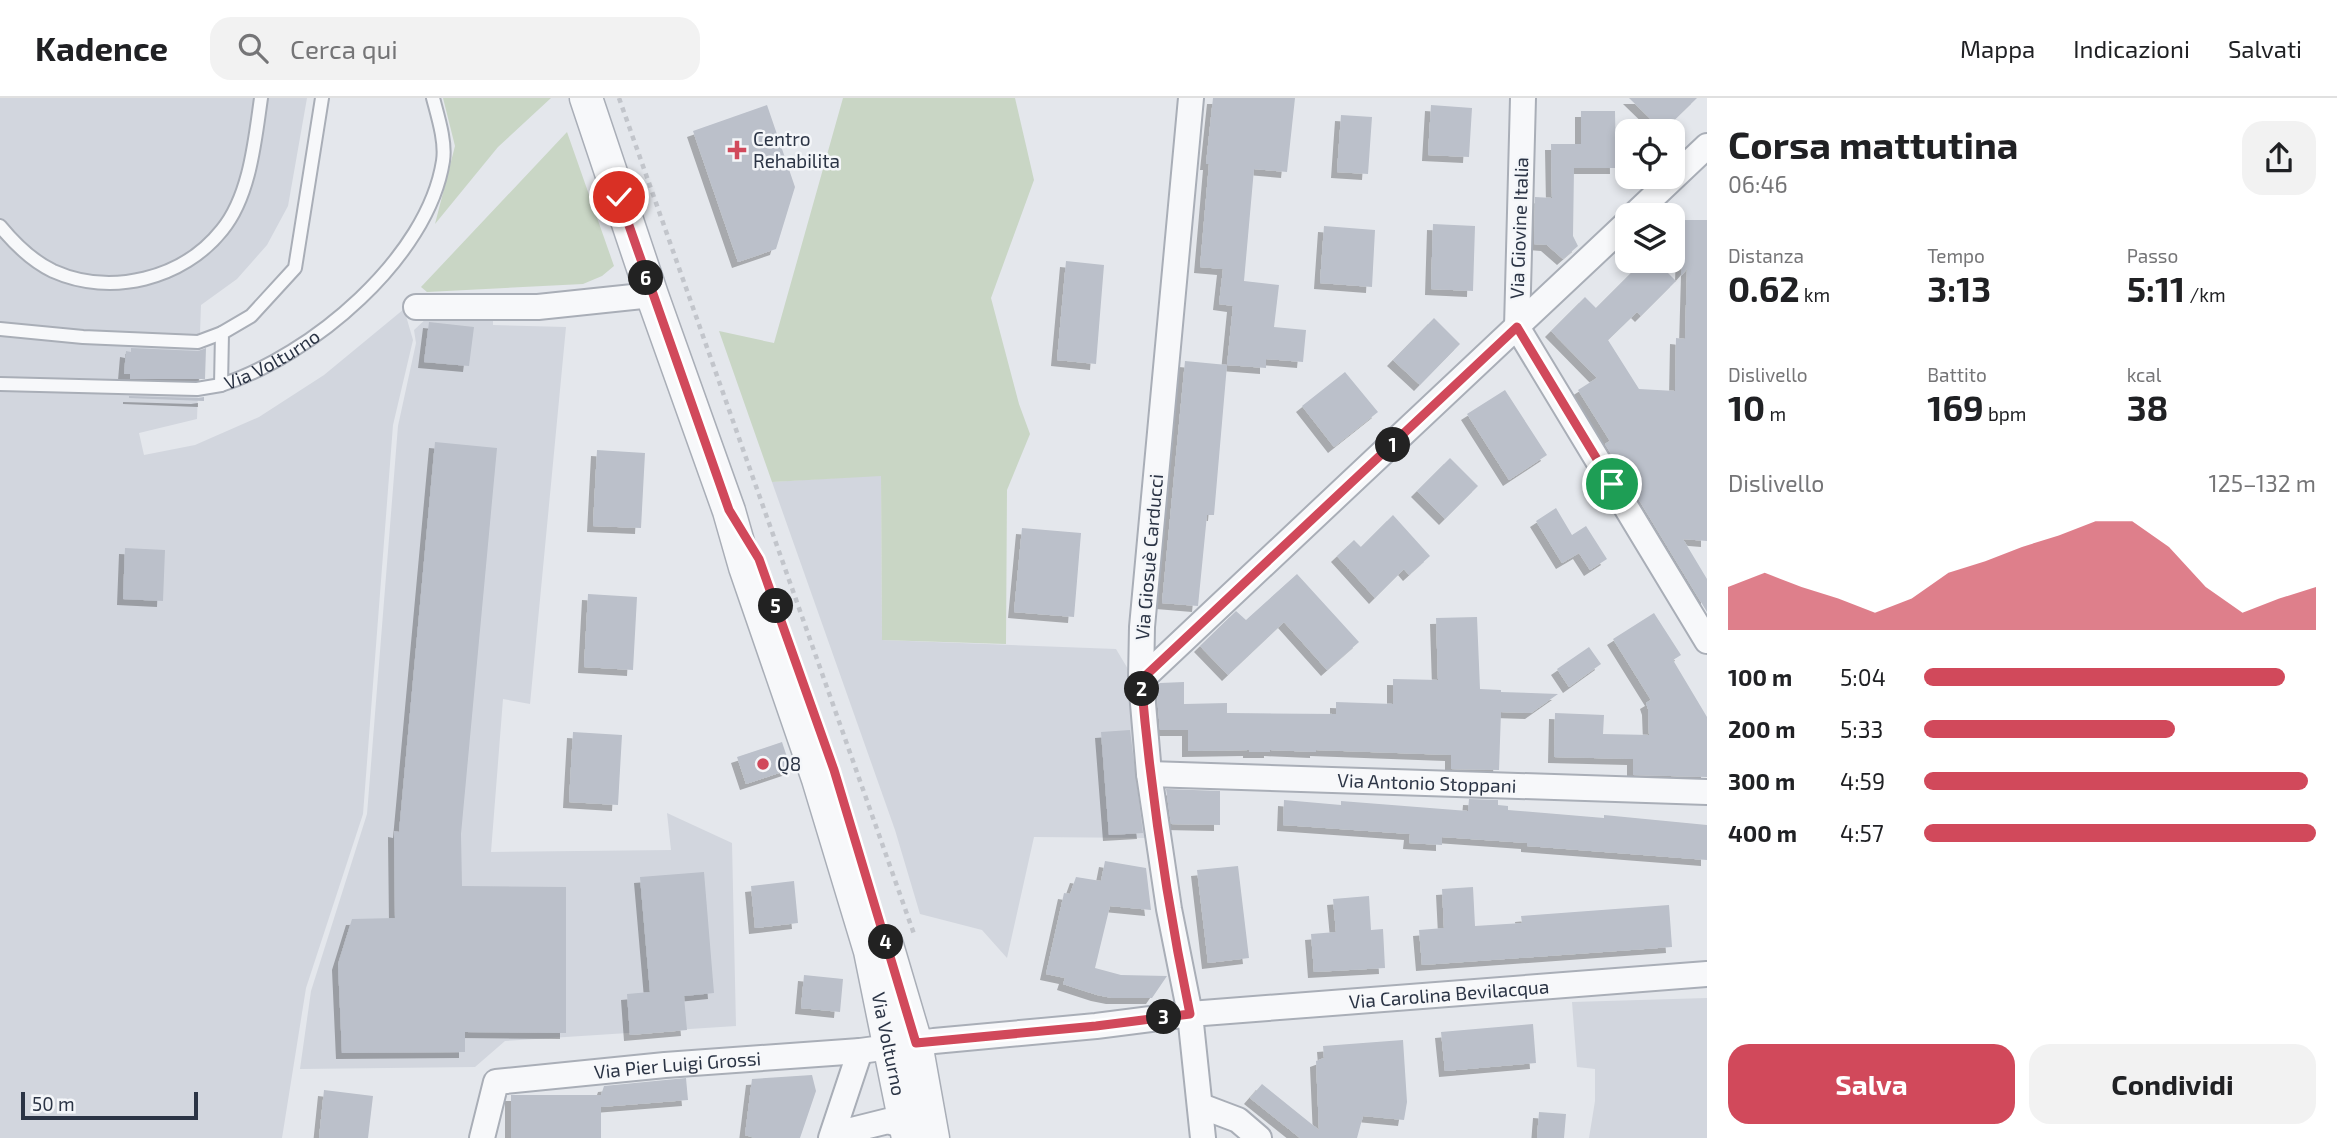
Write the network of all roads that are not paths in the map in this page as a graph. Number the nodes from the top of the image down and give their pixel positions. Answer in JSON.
{"nodes":[{"id":1,"x":261,"y":98,"type":"edge"},
{"id":2,"x":322,"y":98,"type":"edge"},
{"id":3,"x":433,"y":98,"type":"edge"},
{"id":4,"x":586,"y":98,"type":"edge"},
{"id":5,"x":1191,"y":98,"type":"edge"},
{"id":6,"x":1523,"y":98,"type":"edge"},
{"id":7,"x":1707,"y":146,"type":"edge"},
{"id":8,"x":1647,"y":203,"type":"edge"},
{"id":9,"x":0,"y":226,"type":"edge"},
{"id":10,"x":1615,"y":234,"type":"edge"},
{"id":11,"x":652,"y":295,"type":"junction"},
{"id":12,"x":416,"y":307,"type":"dead end"},
{"id":13,"x":1517,"y":327,"type":"junction"},
{"id":14,"x":0,"y":329,"type":"edge"},
{"id":15,"x":222,"y":333,"type":"junction"},
{"id":16,"x":0,"y":384,"type":"edge"},
{"id":17,"x":221,"y":385,"type":"junction"},
{"id":18,"x":1707,"y":641,"type":"edge"},
{"id":19,"x":1141,"y":680,"type":"junction"},
{"id":20,"x":1149,"y":774,"type":"junction"},
{"id":21,"x":1707,"y":792,"type":"edge"},
{"id":22,"x":1707,"y":974,"type":"edge"},
{"id":23,"x":1190,"y":1014,"type":"junction"},
{"id":24,"x":888,"y":1047,"type":"junction"},
{"id":25,"x":1201,"y":1106,"type":"junction"},
{"id":26,"x":916,"y":1134,"type":"edge"},
{"id":27,"x":482,"y":1138,"type":"edge"},
{"id":28,"x":831,"y":1138,"type":"edge"},
{"id":29,"x":837,"y":1138,"type":"edge"},
{"id":30,"x":1203,"y":1138,"type":"edge"},
{"id":31,"x":1259,"y":1138,"type":"edge"}],
"edges":[{"from":1,"to":9,"type":"lane"},
{"from":2,"to":15,"type":"lane"},
{"from":3,"to":17,"type":"lane","name":"Via Volturno"},
{"from":4,"to":11,"type":"street","name":"Via Volturno"},
{"from":5,"to":19,"type":"street","name":"Via Giosuè Carducci"},
{"from":6,"to":13,"type":"street","name":"Via Giovine Italia"},
{"from":7,"to":8,"type":"street"},
{"from":10,"to":13,"type":"street"},
{"from":11,"to":12,"type":"street"},
{"from":11,"to":24,"type":"street","name":"Via Volturno"},
{"from":13,"to":18,"type":"street","name":"Via Giovine Italia"},
{"from":13,"to":19,"type":"street"},
{"from":14,"to":15,"type":"lane"},
{"from":15,"to":17,"type":"lane","name":"Via Volturno"},
{"from":16,"to":17,"type":"lane"},
{"from":19,"to":20,"type":"street","name":"Via Giosuè Carducci"},
{"from":20,"to":21,"type":"street","name":"Via Antonio Stoppani"},
{"from":20,"to":23,"type":"street","name":"Via Giosuè Carducci"},
{"from":22,"to":23,"type":"street","name":"Via Carolina Bevilacqua"},
{"from":23,"to":24,"type":"street","name":"Via Carolina Bevilacqua"},
{"from":23,"to":25,"type":"street","name":"Via Giosuè Carducci"},
{"from":24,"to":26,"type":"street","name":"Via Volturno"},
{"from":24,"to":27,"type":"street","name":"Via Pier Luigi Grossi"},
{"from":24,"to":28,"type":"street"},
{"from":25,"to":30,"type":"street","name":"Via Giosuè Carducci"},
{"from":25,"to":31,"type":"street"},
{"from":26,"to":29,"type":"street"}]}
